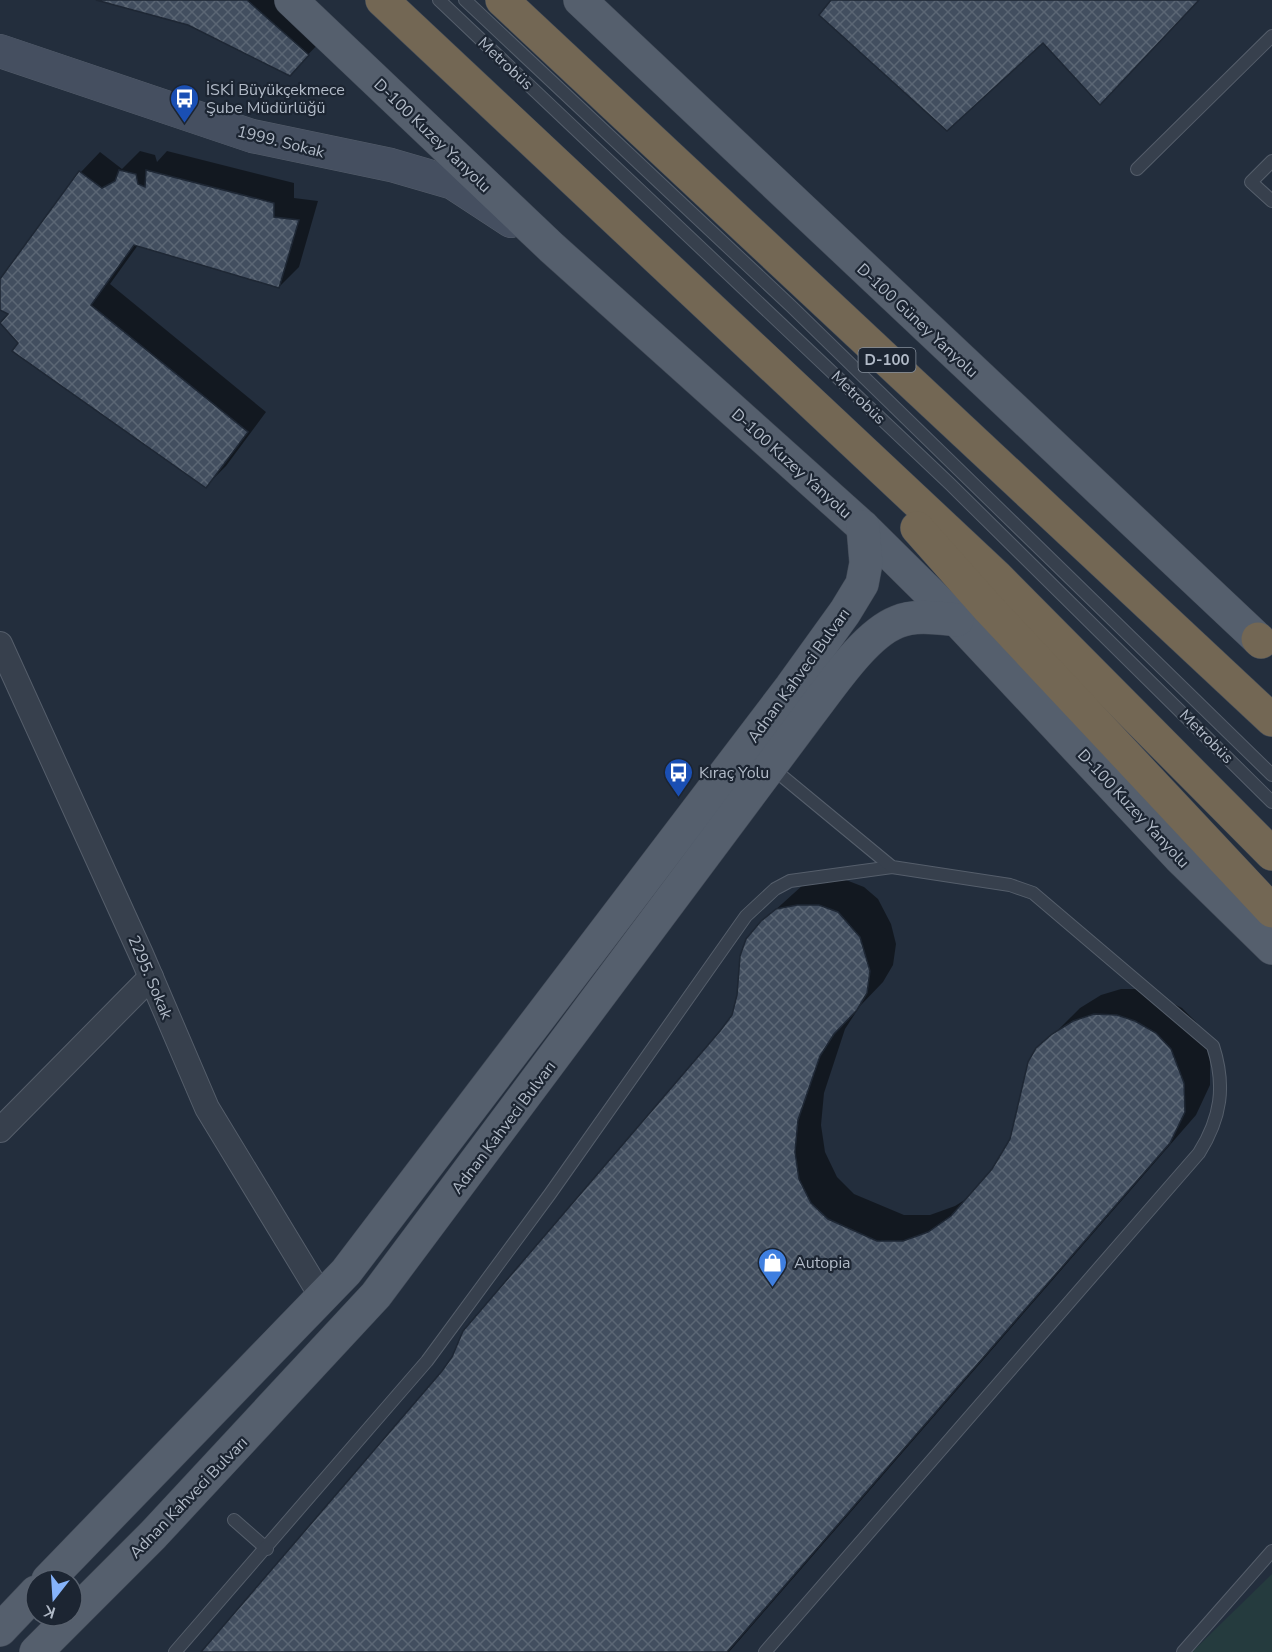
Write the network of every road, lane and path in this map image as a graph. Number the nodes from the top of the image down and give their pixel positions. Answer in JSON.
{"nodes":[{"id":1,"x":291,"y":0,"type":"edge"},
{"id":2,"x":382,"y":0,"type":"edge"},
{"id":3,"x":439,"y":0,"type":"edge"},
{"id":4,"x":465,"y":0,"type":"edge"},
{"id":5,"x":502,"y":0,"type":"edge"},
{"id":6,"x":580,"y":0,"type":"edge"},
{"id":7,"x":1272,"y":36,"type":"edge"},
{"id":8,"x":0,"y":51,"type":"edge"},
{"id":9,"x":1272,"y":161,"type":"edge"},
{"id":10,"x":1137,"y":169,"type":"dead end"},
{"id":11,"x":1272,"y":201,"type":"edge"},
{"id":12,"x":552,"y":248,"type":"junction"},
{"id":13,"x":844,"y":434,"type":"junction"},
{"id":14,"x":863,"y":527,"type":"junction"},
{"id":15,"x":957,"y":620,"type":"junction"},
{"id":16,"x":1266,"y":639,"type":"edge"},
{"id":17,"x":0,"y":644,"type":"edge"},
{"id":18,"x":1272,"y":720,"type":"edge"},
{"id":19,"x":770,"y":767,"type":"junction"},
{"id":20,"x":1272,"y":775,"type":"edge"},
{"id":21,"x":1272,"y":802,"type":"edge"},
{"id":22,"x":1272,"y":854,"type":"edge"},
{"id":23,"x":892,"y":867,"type":"junction"},
{"id":24,"x":1272,"y":911,"type":"edge"},
{"id":25,"x":1272,"y":948,"type":"edge"},
{"id":26,"x":151,"y":977,"type":"junction"},
{"id":27,"x":0,"y":1130,"type":"edge"},
{"id":28,"x":322,"y":1299,"type":"junction"},
{"id":29,"x":348,"y":1328,"type":"junction"},
{"id":30,"x":234,"y":1520,"type":"dead end"},
{"id":31,"x":267,"y":1549,"type":"junction"},
{"id":32,"x":1272,"y":1551,"type":"edge"},
{"id":33,"x":60,"y":1568,"type":"edge"},
{"id":34,"x":24,"y":1605,"type":"edge"},
{"id":35,"x":0,"y":1630,"type":"edge"},
{"id":36,"x":36,"y":1652,"type":"edge"},
{"id":37,"x":175,"y":1652,"type":"edge"},
{"id":38,"x":765,"y":1652,"type":"edge"},
{"id":39,"x":1183,"y":1652,"type":"edge"}],
"edges":[{"from":1,"to":12,"type":"main road","name":"D-100 Kuzey Yanyolu"},
{"from":2,"to":13,"type":"highway"},
{"from":3,"to":21,"type":"lane","name":"Metrobüs"},
{"from":4,"to":20,"type":"lane","name":"Metrobüs"},
{"from":5,"to":18,"type":"highway","number":"D-100"},
{"from":6,"to":16,"type":"main road","name":"D-100 Güney Yanyolu"},
{"from":7,"to":10,"type":"lane"},
{"from":8,"to":12,"type":"street","name":"1999. Sokak"},
{"from":9,"to":11,"type":"lane"},
{"from":12,"to":14,"type":"main road","name":"D-100 Kuzey Yanyolu"},
{"from":13,"to":22,"type":"highway"},
{"from":13,"to":24,"type":"highway"},
{"from":14,"to":15,"type":"main road","name":"D-100 Kuzey Yanyolu"},
{"from":14,"to":28,"type":"main road","name":"Adnan Kahveci Bulvarı"},
{"from":15,"to":19,"type":"main road","name":"Adnan Kahveci Bulvarı"},
{"from":15,"to":25,"type":"main road","name":"D-100 Kuzey Yanyolu"},
{"from":17,"to":26,"type":"street","name":"2295. Sokak"},
{"from":19,"to":23,"type":"lane"},
{"from":19,"to":29,"type":"main road","name":"Adnan Kahveci Bulvarı"},
{"from":23,"to":31,"type":"lane"},
{"from":23,"to":38,"type":"lane"},
{"from":26,"to":27,"type":"street"},
{"from":26,"to":28,"type":"street","name":"2295. Sokak"},
{"from":28,"to":29,"type":"main road"},
{"from":28,"to":33,"type":"main road","name":"Adnan Kahveci Bulvarı"},
{"from":29,"to":36,"type":"main road","name":"Adnan Kahveci Bulvarı"},
{"from":30,"to":31,"type":"lane"},
{"from":31,"to":37,"type":"lane"},
{"from":32,"to":39,"type":"lane"},
{"from":34,"to":35,"type":"main road"}]}
